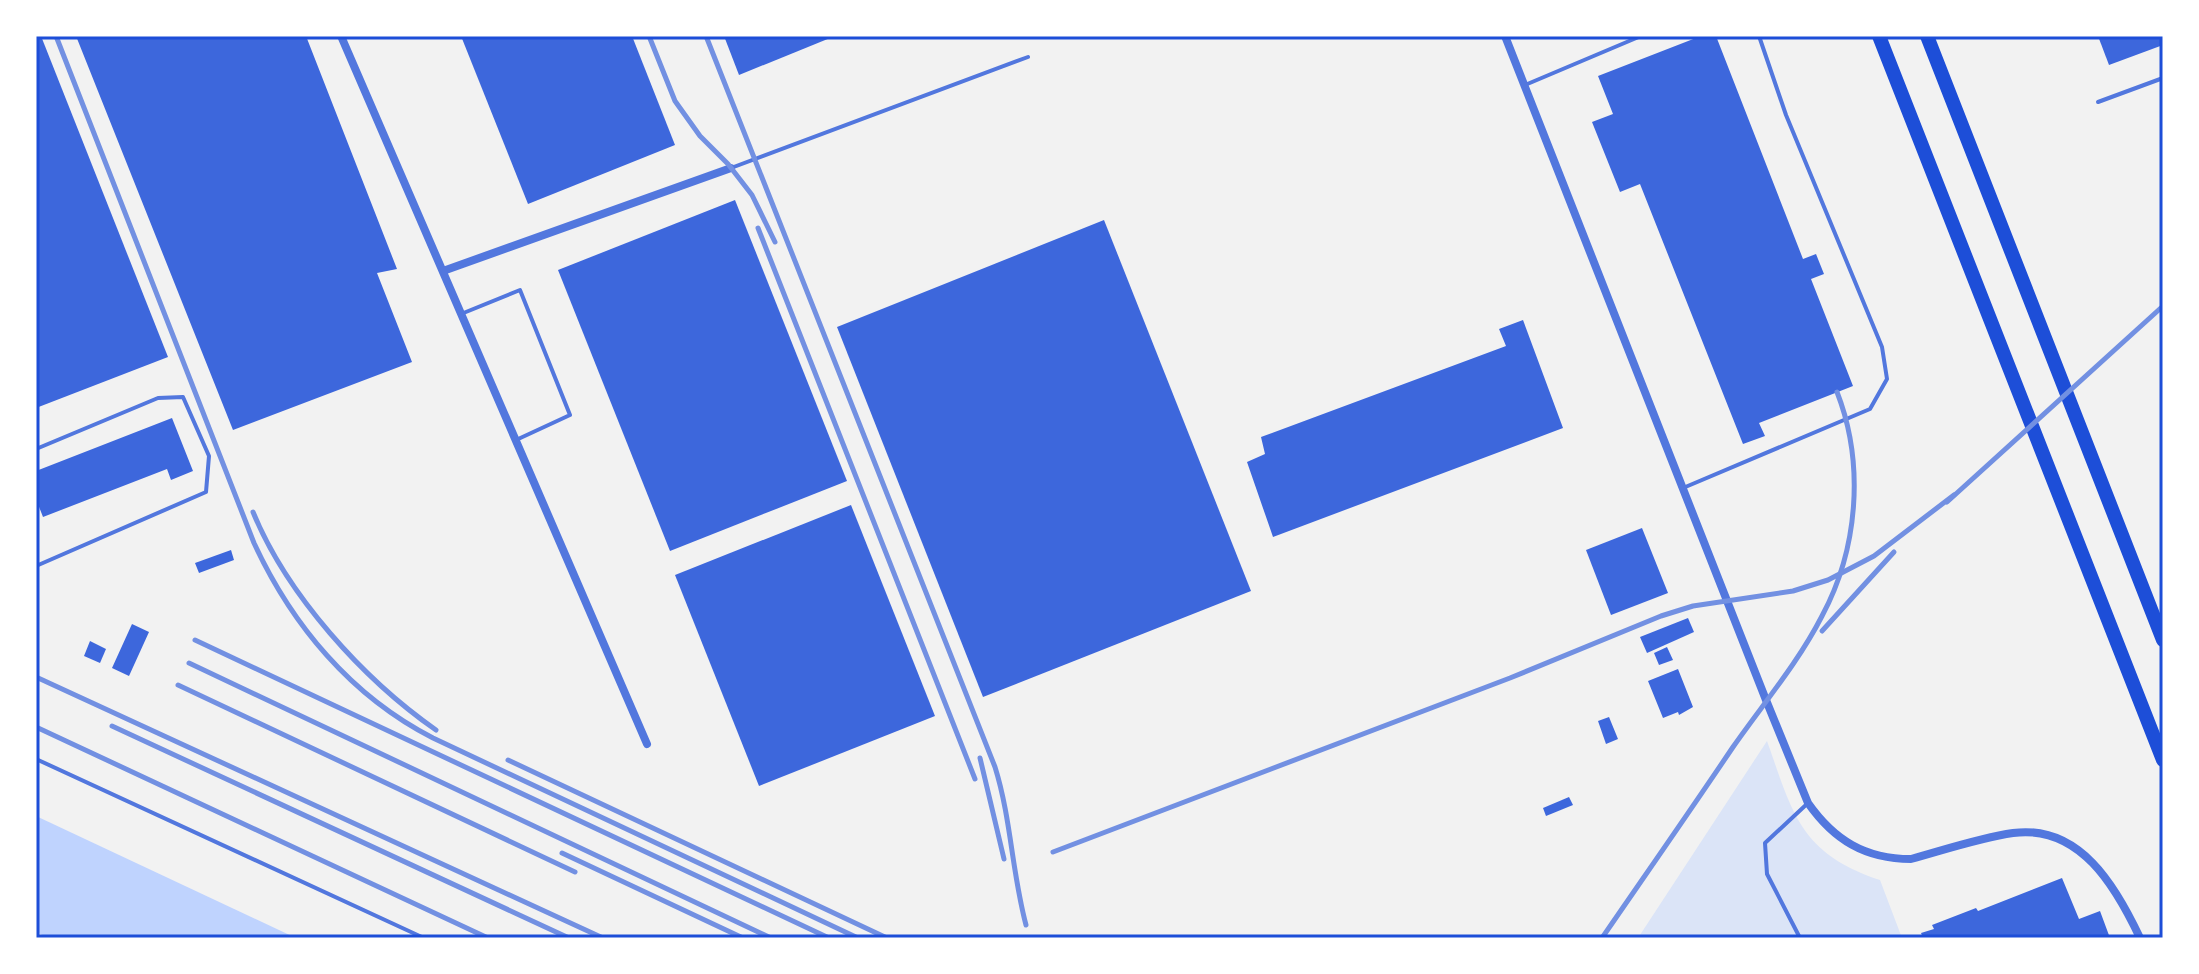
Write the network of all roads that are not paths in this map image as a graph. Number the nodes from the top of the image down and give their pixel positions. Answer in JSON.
{"nodes":[{"id":1,"x":341,"y":36,"type":"edge"},
{"id":2,"x":1505,"y":36,"type":"edge"},
{"id":3,"x":1641,"y":36,"type":"edge"},
{"id":4,"x":1759,"y":36,"type":"edge"},
{"id":5,"x":1879,"y":36,"type":"edge"},
{"id":6,"x":1927,"y":36,"type":"edge"},
{"id":7,"x":1028,"y":57,"type":"dead end"},
{"id":8,"x":2163,"y":78,"type":"edge"},
{"id":9,"x":1525,"y":85,"type":"junction"},
{"id":10,"x":2098,"y":102,"type":"dead end"},
{"id":11,"x":731,"y":168,"type":"joint"},
{"id":12,"x":443,"y":271,"type":"junction"},
{"id":13,"x":461,"y":314,"type":"junction"},
{"id":14,"x":516,"y":440,"type":"junction"},
{"id":15,"x":36,"y":449,"type":"edge"},
{"id":16,"x":1683,"y":488,"type":"junction"},
{"id":17,"x":36,"y":566,"type":"edge"},
{"id":18,"x":2163,"y":640,"type":"edge"},
{"id":19,"x":647,"y":744,"type":"dead end"},
{"id":20,"x":36,"y":759,"type":"edge"},
{"id":21,"x":2163,"y":760,"type":"edge"},
{"id":22,"x":1808,"y":803,"type":"junction"},
{"id":23,"x":424,"y":938,"type":"edge"},
{"id":24,"x":1800,"y":938,"type":"edge"},
{"id":25,"x":2140,"y":938,"type":"edge"}],
"edges":[{"from":1,"to":12,"type":"street"},
{"from":2,"to":9,"type":"street"},
{"from":3,"to":9,"type":"lane"},
{"from":4,"to":16,"type":"lane"},
{"from":5,"to":21,"type":"highway"},
{"from":6,"to":18,"type":"highway"},
{"from":7,"to":11,"type":"lane"},
{"from":8,"to":10,"type":"lane"},
{"from":9,"to":16,"type":"street"},
{"from":11,"to":12,"type":"street"},
{"from":12,"to":13,"type":"street"},
{"from":13,"to":14,"type":"street"},
{"from":13,"to":14,"type":"lane"},
{"from":14,"to":19,"type":"street"},
{"from":15,"to":17,"type":"lane"},
{"from":16,"to":22,"type":"street"},
{"from":20,"to":23,"type":"lane"},
{"from":22,"to":24,"type":"lane"},
{"from":22,"to":25,"type":"street"}]}
